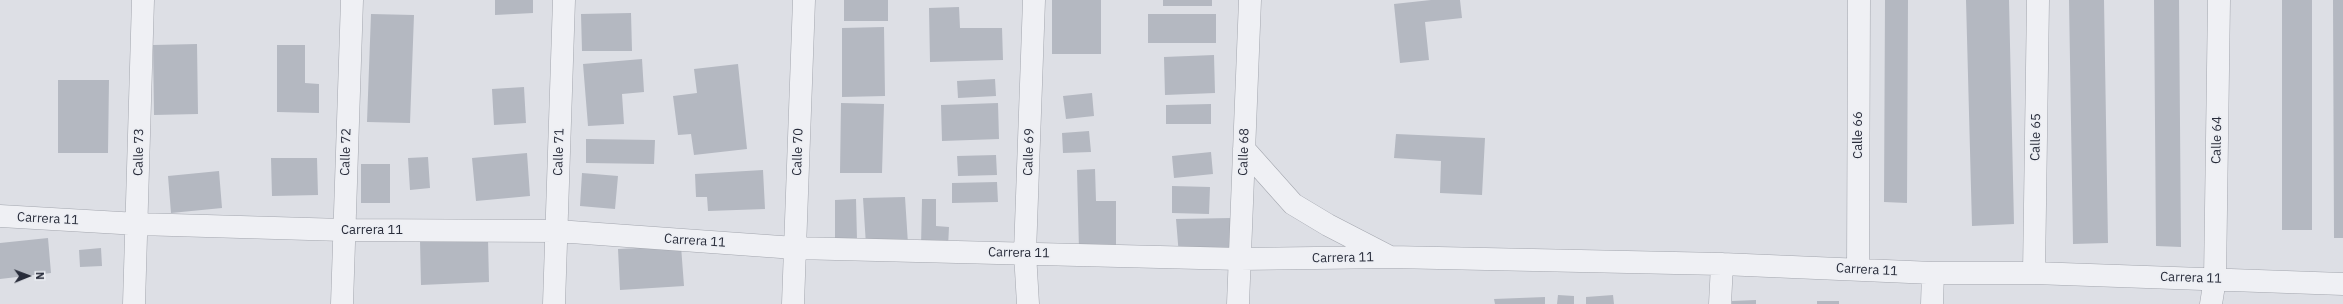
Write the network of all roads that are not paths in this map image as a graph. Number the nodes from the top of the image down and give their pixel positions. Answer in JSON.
{"nodes":[{"id":1,"x":143,"y":0,"type":"edge"},
{"id":2,"x":352,"y":0,"type":"edge"},
{"id":3,"x":564,"y":0,"type":"edge"},
{"id":4,"x":804,"y":0,"type":"edge"},
{"id":5,"x":1034,"y":0,"type":"edge"},
{"id":6,"x":1250,"y":0,"type":"edge"},
{"id":7,"x":1859,"y":0,"type":"edge"},
{"id":8,"x":2038,"y":0,"type":"edge"},
{"id":9,"x":2220,"y":0,"type":"edge"},
{"id":10,"x":1244,"y":149,"type":"junction"},
{"id":11,"x":0,"y":216,"type":"edge"},
{"id":12,"x":138,"y":224,"type":"junction"},
{"id":13,"x":343,"y":230,"type":"junction"},
{"id":14,"x":557,"y":231,"type":"junction"},
{"id":15,"x":795,"y":248,"type":"junction"},
{"id":16,"x":1025,"y":253,"type":"junction"},
{"id":17,"x":1391,"y":257,"type":"junction"},
{"id":18,"x":1240,"y":259,"type":"junction"},
{"id":19,"x":1722,"y":264,"type":"junction"},
{"id":20,"x":1858,"y":269,"type":"junction"},
{"id":21,"x":1932,"y":273,"type":"junction"},
{"id":22,"x":2034,"y":273,"type":"junction"},
{"id":23,"x":2215,"y":279,"type":"junction"},
{"id":24,"x":2343,"y":284,"type":"edge"},
{"id":25,"x":134,"y":304,"type":"edge"},
{"id":26,"x":342,"y":304,"type":"edge"},
{"id":27,"x":554,"y":304,"type":"edge"},
{"id":28,"x":793,"y":304,"type":"edge"},
{"id":29,"x":1028,"y":304,"type":"edge"},
{"id":30,"x":1238,"y":304,"type":"edge"},
{"id":31,"x":1720,"y":304,"type":"edge"},
{"id":32,"x":1932,"y":304,"type":"edge"},
{"id":33,"x":2211,"y":304,"type":"edge"}],
"edges":[{"from":1,"to":12,"type":"street","name":"Calle 73"},
{"from":2,"to":13,"type":"street","name":"Calle 72"},
{"from":3,"to":14,"type":"street","name":"Calle 71"},
{"from":4,"to":15,"type":"street","name":"Calle 70"},
{"from":5,"to":16,"type":"street","name":"Calle 69"},
{"from":6,"to":10,"type":"street","name":"Calle 68"},
{"from":7,"to":20,"type":"street","name":"Calle 66"},
{"from":8,"to":22,"type":"street","name":"Calle 65"},
{"from":9,"to":23,"type":"street","name":"Calle 64"},
{"from":10,"to":17,"type":"street","name":"Carrera 11"},
{"from":10,"to":18,"type":"street","name":"Calle 68"},
{"from":11,"to":12,"type":"street","name":"Carrera 11"},
{"from":12,"to":13,"type":"street","name":"Carrera 11"},
{"from":12,"to":25,"type":"street","name":"Calle 73"},
{"from":13,"to":14,"type":"street","name":"Carrera 11"},
{"from":13,"to":26,"type":"street","name":"Calle 72"},
{"from":14,"to":15,"type":"street","name":"Carrera 11"},
{"from":14,"to":27,"type":"street","name":"Calle 71"},
{"from":15,"to":16,"type":"street","name":"Carrera 11"},
{"from":15,"to":28,"type":"street","name":"Calle 70"},
{"from":16,"to":18,"type":"street","name":"Carrera 11"},
{"from":16,"to":29,"type":"street","name":"Calle 69"},
{"from":17,"to":18,"type":"street","name":"Carrera 11"},
{"from":17,"to":19,"type":"street","name":"Carrera 11"},
{"from":18,"to":30,"type":"street","name":"Calle 68"},
{"from":19,"to":20,"type":"street","name":"Carrera 11"},
{"from":19,"to":31,"type":"street"},
{"from":20,"to":21,"type":"street","name":"Carrera 11"},
{"from":21,"to":22,"type":"street","name":"Carrera 11"},
{"from":21,"to":32,"type":"street"},
{"from":22,"to":23,"type":"street","name":"Carrera 11"},
{"from":23,"to":24,"type":"street","name":"Carrera 11"},
{"from":23,"to":33,"type":"street","name":"Calle 64"}]}
